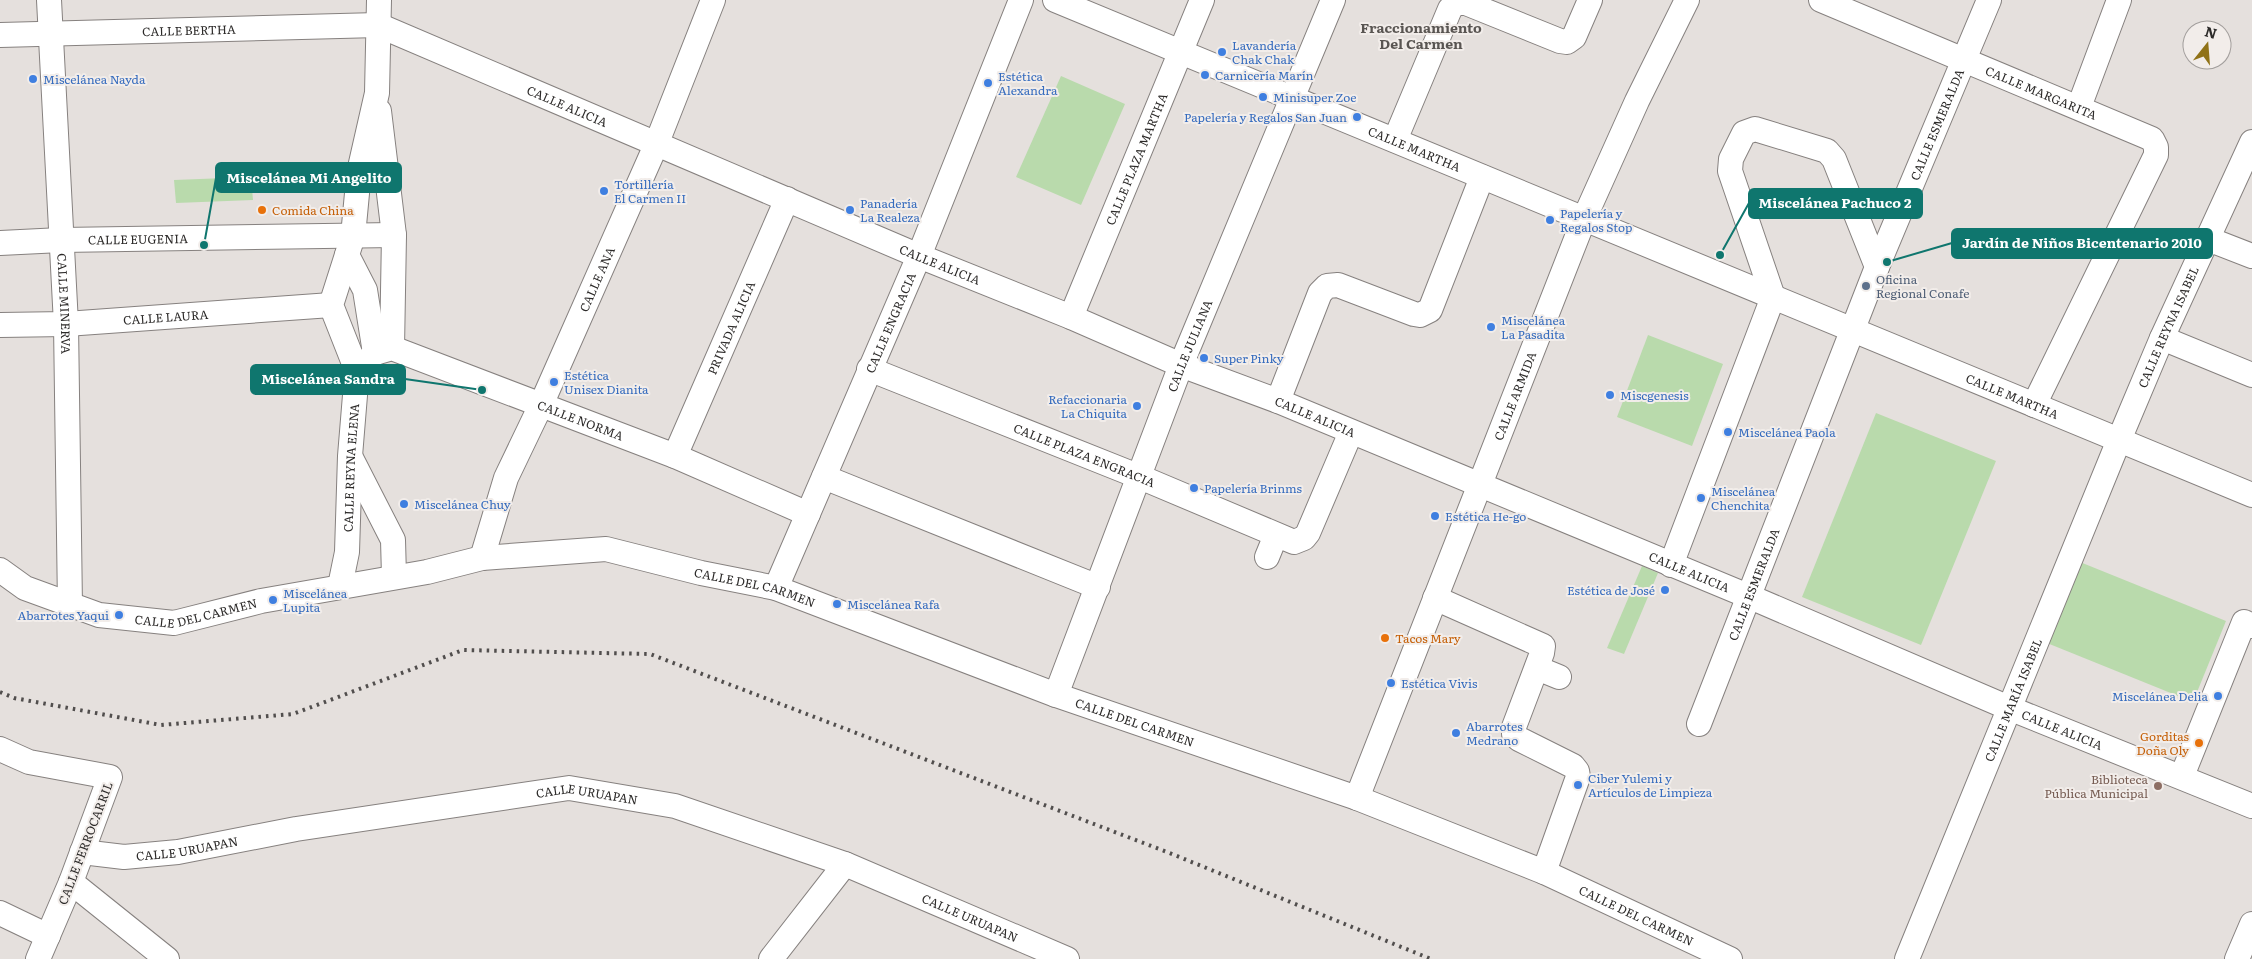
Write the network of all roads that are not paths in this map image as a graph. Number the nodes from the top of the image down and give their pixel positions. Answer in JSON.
{"nodes":[{"id":1,"x":49,"y":0,"type":"edge"},
{"id":2,"x":379,"y":0,"type":"edge"},
{"id":3,"x":713,"y":0,"type":"edge"},
{"id":4,"x":1022,"y":0,"type":"edge"},
{"id":5,"x":1055,"y":0,"type":"edge"},
{"id":6,"x":1202,"y":0,"type":"edge"},
{"id":7,"x":1333,"y":0,"type":"edge"},
{"id":8,"x":1590,"y":0,"type":"edge"},
{"id":9,"x":1687,"y":0,"type":"edge"},
{"id":10,"x":1823,"y":0,"type":"edge"},
{"id":11,"x":1989,"y":0,"type":"edge"},
{"id":12,"x":2119,"y":0,"type":"edge"},
{"id":13,"x":378,"y":25,"type":"junction"},
{"id":14,"x":0,"y":35,"type":"edge"},
{"id":15,"x":50,"y":35,"type":"junction"},
{"id":16,"x":1181,"y":52,"type":"junction"},
{"id":17,"x":1966,"y":59,"type":"junction"},
{"id":18,"x":377,"y":93,"type":"junction"},
{"id":19,"x":1292,"y":98,"type":"junction"},
{"id":20,"x":2079,"y":107,"type":"junction"},
{"id":21,"x":1394,"y":140,"type":"junction"},
{"id":22,"x":656,"y":145,"type":"junction"},
{"id":23,"x":2248,"y":151,"type":"edge"},
{"id":24,"x":1482,"y":177,"type":"junction"},
{"id":25,"x":787,"y":199,"type":"junction"},
{"id":26,"x":1584,"y":219,"type":"junction"},
{"id":27,"x":394,"y":235,"type":"junction"},
{"id":28,"x":2208,"y":239,"type":"junction"},
{"id":29,"x":61,"y":240,"type":"junction"},
{"id":30,"x":0,"y":243,"type":"edge"},
{"id":31,"x":350,"y":245,"type":"junction"},
{"id":32,"x":919,"y":256,"type":"junction"},
{"id":33,"x":2252,"y":256,"type":"edge"},
{"id":34,"x":1877,"y":267,"type":"junction"},
{"id":35,"x":1773,"y":297,"type":"junction"},
{"id":36,"x":331,"y":305,"type":"junction"},
{"id":37,"x":1071,"y":317,"type":"junction"},
{"id":38,"x":66,"y":324,"type":"junction"},
{"id":39,"x":0,"y":326,"type":"edge"},
{"id":40,"x":1854,"y":330,"type":"junction"},
{"id":41,"x":2162,"y":338,"type":"junction"},
{"id":42,"x":383,"y":350,"type":"junction"},
{"id":43,"x":1181,"y":365,"type":"junction"},
{"id":44,"x":869,"y":369,"type":"junction"},
{"id":45,"x":357,"y":370,"type":"junction"},
{"id":46,"x":2252,"y":375,"type":"edge"},
{"id":47,"x":1278,"y":401,"type":"junction"},
{"id":48,"x":541,"y":405,"type":"junction"},
{"id":49,"x":2034,"y":405,"type":"junction"},
{"id":50,"x":1350,"y":432,"type":"junction"},
{"id":51,"x":2119,"y":440,"type":"junction"},
{"id":52,"x":350,"y":456,"type":"junction"},
{"id":53,"x":675,"y":456,"type":"junction"},
{"id":54,"x":824,"y":477,"type":"junction"},
{"id":55,"x":1140,"y":477,"type":"junction"},
{"id":56,"x":1478,"y":485,"type":"junction"},
{"id":57,"x":2252,"y":495,"type":"edge"},
{"id":58,"x":808,"y":514,"type":"junction"},
{"id":59,"x":1276,"y":535,"type":"junction"},
{"id":60,"x":1267,"y":557,"type":"dead end"},
{"id":61,"x":482,"y":558,"type":"junction"},
{"id":62,"x":1671,"y":565,"type":"junction"},
{"id":63,"x":0,"y":570,"type":"edge"},
{"id":64,"x":394,"y":576,"type":"junction"},
{"id":65,"x":340,"y":586,"type":"junction"},
{"id":66,"x":1098,"y":587,"type":"junction"},
{"id":67,"x":776,"y":588,"type":"junction"},
{"id":68,"x":1748,"y":596,"type":"junction"},
{"id":69,"x":1435,"y":598,"type":"junction"},
{"id":70,"x":70,"y":606,"type":"junction"},
{"id":71,"x":2248,"y":624,"type":"edge"},
{"id":72,"x":1537,"y":668,"type":"junction"},
{"id":73,"x":1559,"y":677,"type":"dead end"},
{"id":74,"x":1056,"y":695,"type":"junction"},
{"id":75,"x":2009,"y":708,"type":"junction"},
{"id":76,"x":1699,"y":724,"type":"dead end"},
{"id":77,"x":0,"y":749,"type":"edge"},
{"id":78,"x":2182,"y":776,"type":"junction"},
{"id":79,"x":1357,"y":798,"type":"junction"},
{"id":80,"x":2252,"y":806,"type":"edge"},
{"id":81,"x":82,"y":852,"type":"junction"},
{"id":82,"x":845,"y":864,"type":"junction"},
{"id":83,"x":1542,"y":872,"type":"junction"},
{"id":84,"x":71,"y":882,"type":"junction"},
{"id":85,"x":0,"y":913,"type":"edge"},
{"id":86,"x":2252,"y":924,"type":"edge"},
{"id":87,"x":48,"y":936,"type":"junction"},
{"id":88,"x":38,"y":959,"type":"edge"},
{"id":89,"x":167,"y":959,"type":"edge"},
{"id":90,"x":771,"y":959,"type":"edge"},
{"id":91,"x":1067,"y":959,"type":"edge"},
{"id":92,"x":1730,"y":959,"type":"edge"},
{"id":93,"x":1907,"y":959,"type":"edge"},
{"id":94,"x":2238,"y":959,"type":"edge"}],
"edges":[{"from":1,"to":15,"type":"street","name":"CALLE MINERVA"},
{"from":2,"to":13,"type":"street"},
{"from":3,"to":22,"type":"street","name":"CALLE ANA"},
{"from":4,"to":32,"type":"street","name":"CALLE ENGRACIA"},
{"from":5,"to":16,"type":"street","name":"CALLE MARTHA"},
{"from":6,"to":16,"type":"street","name":"CALLE PLAZA MARTHA"},
{"from":7,"to":19,"type":"street","name":"CALLE JULIANA"},
{"from":8,"to":21,"type":"street"},
{"from":9,"to":26,"type":"street","name":"CALLE ARMIDA"},
{"from":10,"to":17,"type":"street","name":"CALLE MARGARITA"},
{"from":11,"to":17,"type":"street","name":"CALLE ESMERALDA"},
{"from":12,"to":20,"type":"street"},
{"from":13,"to":15,"type":"street","name":"CALLE BERTHA"},
{"from":13,"to":18,"type":"street"},
{"from":13,"to":22,"type":"street","name":"CALLE ALICIA"},
{"from":14,"to":15,"type":"street","name":"CALLE BERTHA"},
{"from":15,"to":29,"type":"street","name":"CALLE MINERVA"},
{"from":16,"to":19,"type":"street","name":"CALLE MARTHA"},
{"from":16,"to":37,"type":"street","name":"CALLE PLAZA MARTHA"},
{"from":17,"to":20,"type":"street","name":"CALLE MARGARITA"},
{"from":17,"to":34,"type":"street","name":"CALLE ESMERALDA"},
{"from":18,"to":27,"type":"street"},
{"from":18,"to":31,"type":"street"},
{"from":19,"to":21,"type":"street","name":"CALLE MARTHA"},
{"from":19,"to":43,"type":"street","name":"CALLE JULIANA"},
{"from":20,"to":49,"type":"street","name":"CALLE MARGARITA"},
{"from":21,"to":24,"type":"street","name":"CALLE MARTHA"},
{"from":22,"to":25,"type":"street","name":"CALLE ALICIA"},
{"from":22,"to":48,"type":"street","name":"CALLE ANA"},
{"from":23,"to":28,"type":"street","name":"CALLE REYNA ISABEL"},
{"from":24,"to":26,"type":"street","name":"CALLE MARTHA"},
{"from":24,"to":47,"type":"street"},
{"from":25,"to":32,"type":"street","name":"CALLE ALICIA"},
{"from":25,"to":53,"type":"street","name":"PRIVADA ALICIA"},
{"from":26,"to":35,"type":"street","name":"CALLE MARTHA"},
{"from":26,"to":56,"type":"street","name":"CALLE ARMIDA"},
{"from":27,"to":31,"type":"street","name":"CALLE EUGENIA"},
{"from":27,"to":42,"type":"street"},
{"from":28,"to":33,"type":"street"},
{"from":28,"to":41,"type":"street","name":"CALLE REYNA ISABEL"},
{"from":29,"to":30,"type":"street","name":"CALLE EUGENIA"},
{"from":29,"to":31,"type":"street","name":"CALLE EUGENIA"},
{"from":29,"to":38,"type":"street","name":"CALLE MINERVA"},
{"from":31,"to":36,"type":"street"},
{"from":31,"to":42,"type":"street"},
{"from":32,"to":37,"type":"street","name":"CALLE ALICIA"},
{"from":32,"to":44,"type":"street","name":"CALLE ENGRACIA"},
{"from":34,"to":35,"type":"street"},
{"from":34,"to":40,"type":"street","name":"CALLE ESMERALDA"},
{"from":35,"to":40,"type":"street","name":"CALLE MARTHA"},
{"from":35,"to":62,"type":"street"},
{"from":36,"to":38,"type":"street","name":"CALLE LAURA"},
{"from":36,"to":45,"type":"street","name":"CALLE REYNA ELENA"},
{"from":37,"to":43,"type":"street","name":"CALLE ALICIA"},
{"from":38,"to":39,"type":"street","name":"CALLE LAURA"},
{"from":38,"to":70,"type":"street","name":"CALLE MINERVA"},
{"from":40,"to":49,"type":"street","name":"CALLE MARTHA"},
{"from":40,"to":68,"type":"street","name":"CALLE ESMERALDA"},
{"from":41,"to":46,"type":"street"},
{"from":41,"to":51,"type":"street","name":"CALLE REYNA ISABEL"},
{"from":42,"to":45,"type":"street"},
{"from":42,"to":48,"type":"street","name":"CALLE NORMA"},
{"from":43,"to":47,"type":"street","name":"CALLE ALICIA"},
{"from":43,"to":55,"type":"street","name":"CALLE JULIANA"},
{"from":44,"to":54,"type":"street","name":"CALLE ENGRACIA"},
{"from":44,"to":55,"type":"street","name":"CALLE PLAZA ENGRACIA"},
{"from":45,"to":52,"type":"street","name":"CALLE REYNA ELENA"},
{"from":47,"to":50,"type":"street","name":"CALLE ALICIA"},
{"from":48,"to":53,"type":"street","name":"CALLE NORMA"},
{"from":48,"to":61,"type":"street","name":"CALLE ANA"},
{"from":49,"to":51,"type":"street","name":"CALLE MARTHA"},
{"from":50,"to":56,"type":"street","name":"CALLE ALICIA"},
{"from":50,"to":59,"type":"street","name":"CALLE PLAZA ENGRACIA"},
{"from":51,"to":57,"type":"street","name":"CALLE MARTHA"},
{"from":51,"to":75,"type":"street","name":"CALLE MARÍA ISABEL"},
{"from":52,"to":64,"type":"street"},
{"from":52,"to":65,"type":"street","name":"CALLE REYNA ELENA"},
{"from":53,"to":58,"type":"street","name":"CALLE NORMA"},
{"from":54,"to":58,"type":"street","name":"CALLE ENGRACIA"},
{"from":54,"to":66,"type":"street"},
{"from":55,"to":59,"type":"street","name":"CALLE PLAZA ENGRACIA"},
{"from":55,"to":66,"type":"street","name":"CALLE JULIANA"},
{"from":56,"to":62,"type":"street","name":"CALLE ALICIA"},
{"from":56,"to":69,"type":"street","name":"CALLE ARMIDA"},
{"from":58,"to":67,"type":"street","name":"CALLE ENGRACIA"},
{"from":59,"to":60,"type":"street"},
{"from":61,"to":64,"type":"street","name":"CALLE DEL CARMEN"},
{"from":61,"to":67,"type":"street","name":"CALLE DEL CARMEN"},
{"from":62,"to":68,"type":"street","name":"CALLE ALICIA"},
{"from":63,"to":70,"type":"street","name":"CALLE DEL CARMEN"},
{"from":64,"to":65,"type":"street","name":"CALLE DEL CARMEN"},
{"from":65,"to":70,"type":"street","name":"CALLE DEL CARMEN"},
{"from":66,"to":74,"type":"street","name":"CALLE JULIANA"},
{"from":67,"to":74,"type":"street","name":"CALLE DEL CARMEN"},
{"from":68,"to":75,"type":"street","name":"CALLE ALICIA"},
{"from":68,"to":76,"type":"street","name":"CALLE ESMERALDA"},
{"from":69,"to":72,"type":"street"},
{"from":69,"to":79,"type":"street","name":"CALLE ARMIDA"},
{"from":71,"to":78,"type":"street"},
{"from":72,"to":73,"type":"street"},
{"from":72,"to":83,"type":"street"},
{"from":74,"to":79,"type":"street","name":"CALLE DEL CARMEN"},
{"from":75,"to":78,"type":"street","name":"CALLE ALICIA"},
{"from":75,"to":93,"type":"street","name":"CALLE MARÍA ISABEL"},
{"from":77,"to":81,"type":"street","name":"CALLE FERROCARRIL"},
{"from":78,"to":80,"type":"street","name":"CALLE ALICIA"},
{"from":79,"to":83,"type":"street","name":"CALLE DEL CARMEN"},
{"from":81,"to":82,"type":"street","name":"CALLE URUAPAN"},
{"from":81,"to":84,"type":"street","name":"CALLE FERROCARRIL"},
{"from":82,"to":90,"type":"street"},
{"from":82,"to":91,"type":"street","name":"CALLE URUAPAN"},
{"from":83,"to":92,"type":"street","name":"CALLE DEL CARMEN"},
{"from":84,"to":87,"type":"street","name":"CALLE FERROCARRIL"},
{"from":84,"to":89,"type":"street"},
{"from":85,"to":87,"type":"street"},
{"from":86,"to":94,"type":"street"},
{"from":87,"to":88,"type":"street","name":"CALLE FERROCARRIL"}]}
